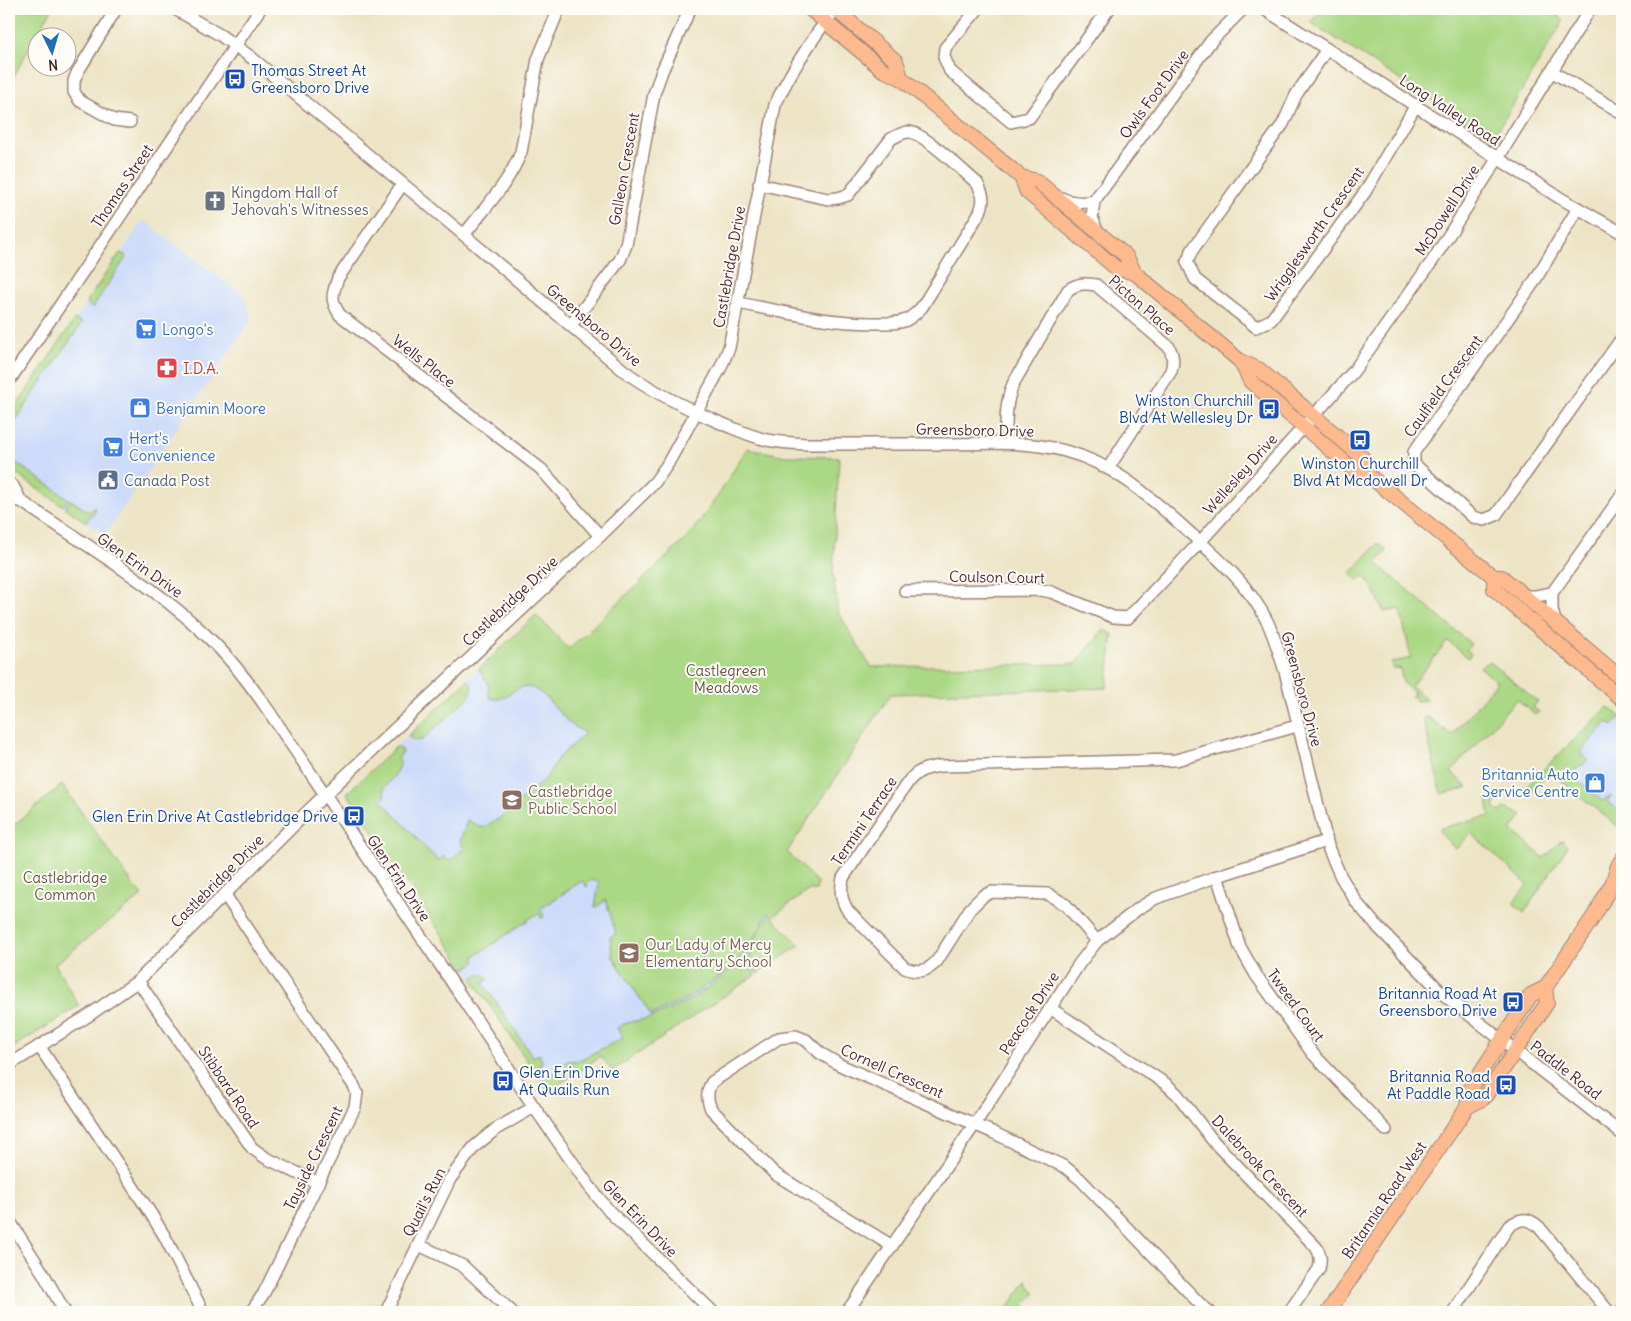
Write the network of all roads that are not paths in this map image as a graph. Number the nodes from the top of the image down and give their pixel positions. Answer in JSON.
{"nodes":[{"id":1,"x":116,"y":9,"type":"edge"},
{"id":2,"x":175,"y":9,"type":"edge"},
{"id":3,"x":260,"y":9,"type":"edge"},
{"id":4,"x":559,"y":9,"type":"edge"},
{"id":5,"x":690,"y":9,"type":"edge"},
{"id":6,"x":810,"y":9,"type":"edge"},
{"id":7,"x":835,"y":9,"type":"edge"},
{"id":8,"x":978,"y":9,"type":"edge"},
{"id":9,"x":1109,"y":9,"type":"edge"},
{"id":10,"x":1243,"y":9,"type":"edge"},
{"id":11,"x":1264,"y":9,"type":"edge"},
{"id":12,"x":1590,"y":9,"type":"edge"},
{"id":13,"x":825,"y":21,"type":"junction"},
{"id":14,"x":235,"y":46,"type":"junction"},
{"id":15,"x":1328,"y":49,"type":"junction"},
{"id":16,"x":1551,"y":71,"type":"junction"},
{"id":17,"x":901,"y":78,"type":"junction"},
{"id":18,"x":1416,"y":105,"type":"junction"},
{"id":19,"x":1622,"y":113,"type":"edge"},
{"id":20,"x":130,"y":122,"type":"dead end"},
{"id":21,"x":1498,"y":158,"type":"junction"},
{"id":22,"x":1021,"y":177,"type":"junction"},
{"id":23,"x":759,"y":184,"type":"junction"},
{"id":24,"x":402,"y":185,"type":"junction"},
{"id":25,"x":1052,"y":193,"type":"junction"},
{"id":26,"x":1094,"y":201,"type":"junction"},
{"id":27,"x":1578,"y":208,"type":"junction"},
{"id":28,"x":1097,"y":231,"type":"junction"},
{"id":29,"x":1622,"y":232,"type":"edge"},
{"id":30,"x":464,"y":235,"type":"junction"},
{"id":31,"x":1135,"y":273,"type":"junction"},
{"id":32,"x":738,"y":303,"type":"junction"},
{"id":33,"x":571,"y":325,"type":"junction"},
{"id":34,"x":1622,"y":338,"type":"edge"},
{"id":35,"x":1240,"y":361,"type":"junction"},
{"id":36,"x":9,"y":381,"type":"edge"},
{"id":37,"x":696,"y":412,"type":"junction"},
{"id":38,"x":1313,"y":416,"type":"junction"},
{"id":39,"x":1303,"y":427,"type":"junction"},
{"id":40,"x":1006,"y":443,"type":"junction"},
{"id":41,"x":1109,"y":468,"type":"junction"},
{"id":42,"x":1368,"y":474,"type":"junction"},
{"id":43,"x":9,"y":483,"type":"edge"},
{"id":44,"x":1622,"y":495,"type":"edge"},
{"id":45,"x":9,"y":499,"type":"edge"},
{"id":46,"x":21,"y":501,"type":"junction"},
{"id":47,"x":1619,"y":508,"type":"edge"},
{"id":48,"x":600,"y":536,"type":"junction"},
{"id":49,"x":1200,"y":542,"type":"junction"},
{"id":50,"x":1494,"y":577,"type":"junction"},
{"id":51,"x":905,"y":592,"type":"dead end"},
{"id":52,"x":1552,"y":593,"type":"junction"},
{"id":53,"x":1525,"y":596,"type":"junction"},
{"id":54,"x":1555,"y":622,"type":"junction"},
{"id":55,"x":1622,"y":679,"type":"edge"},
{"id":56,"x":1622,"y":700,"type":"edge"},
{"id":57,"x":1297,"y":726,"type":"junction"},
{"id":58,"x":325,"y":795,"type":"junction"},
{"id":59,"x":1326,"y":841,"type":"junction"},
{"id":60,"x":1622,"y":859,"type":"edge"},
{"id":61,"x":1217,"y":876,"type":"junction"},
{"id":62,"x":1617,"y":882,"type":"edge"},
{"id":63,"x":225,"y":895,"type":"junction"},
{"id":64,"x":1097,"y":942,"type":"junction"},
{"id":65,"x":138,"y":981,"type":"junction"},
{"id":66,"x":1545,"y":988,"type":"junction"},
{"id":67,"x":1050,"y":1008,"type":"junction"},
{"id":68,"x":1502,"y":1040,"type":"junction"},
{"id":69,"x":39,"y":1046,"type":"junction"},
{"id":70,"x":1515,"y":1050,"type":"junction"},
{"id":71,"x":9,"y":1065,"type":"edge"},
{"id":72,"x":534,"y":1107,"type":"junction"},
{"id":73,"x":1467,"y":1107,"type":"junction"},
{"id":74,"x":975,"y":1124,"type":"junction"},
{"id":75,"x":1386,"y":1130,"type":"dead end"},
{"id":76,"x":1622,"y":1134,"type":"edge"},
{"id":77,"x":318,"y":1183,"type":"junction"},
{"id":78,"x":9,"y":1220,"type":"edge"},
{"id":79,"x":419,"y":1245,"type":"junction"},
{"id":80,"x":892,"y":1246,"type":"junction"},
{"id":81,"x":64,"y":1312,"type":"edge"},
{"id":82,"x":203,"y":1312,"type":"edge"},
{"id":83,"x":250,"y":1312,"type":"edge"},
{"id":84,"x":386,"y":1312,"type":"edge"},
{"id":85,"x":512,"y":1312,"type":"edge"},
{"id":86,"x":713,"y":1312,"type":"edge"},
{"id":87,"x":847,"y":1312,"type":"edge"},
{"id":88,"x":1210,"y":1312,"type":"edge"},
{"id":89,"x":1290,"y":1312,"type":"edge"},
{"id":90,"x":1328,"y":1312,"type":"edge"},
{"id":91,"x":1452,"y":1312,"type":"edge"},
{"id":92,"x":1609,"y":1312,"type":"edge"}],
"edges":[{"from":1,"to":20,"type":"street"},
{"from":2,"to":14,"type":"street","name":"Greensboro Drive"},
{"from":3,"to":14,"type":"street","name":"Thomas Street"},
{"from":4,"to":30,"type":"street"},
{"from":5,"to":33,"type":"street","name":"Galleon Crescent"},
{"from":6,"to":13,"type":"main road"},
{"from":7,"to":13,"type":"street","name":"Castlebridge Drive"},
{"from":7,"to":17,"type":"main road"},
{"from":8,"to":9,"type":"street"},
{"from":10,"to":26,"type":"street","name":"Owls Foot Drive"},
{"from":11,"to":15,"type":"street","name":"Long Valley Road"},
{"from":12,"to":16,"type":"street","name":"McDowell Drive"},
{"from":13,"to":17,"type":"main road"},
{"from":13,"to":23,"type":"street","name":"Castlebridge Drive"},
{"from":14,"to":24,"type":"street","name":"Greensboro Drive"},
{"from":14,"to":36,"type":"street","name":"Thomas Street"},
{"from":15,"to":18,"type":"street","name":"Long Valley Road"},
{"from":15,"to":18,"type":"street","name":"Wrigglesworth Crescent"},
{"from":16,"to":19,"type":"street"},
{"from":16,"to":21,"type":"street","name":"McDowell Drive"},
{"from":17,"to":22,"type":"main road"},
{"from":18,"to":21,"type":"street","name":"Long Valley Road"},
{"from":21,"to":27,"type":"street","name":"Long Valley Road"},
{"from":21,"to":38,"type":"street","name":"McDowell Drive"},
{"from":22,"to":25,"type":"main road"},
{"from":22,"to":31,"type":"main road"},
{"from":23,"to":32,"type":"street","name":"Castlebridge Drive"},
{"from":23,"to":32,"type":"street"},
{"from":24,"to":30,"type":"street","name":"Greensboro Drive"},
{"from":24,"to":48,"type":"street","name":"Wells Place"},
{"from":25,"to":26,"type":"street"},
{"from":25,"to":28,"type":"main road"},
{"from":26,"to":28,"type":"street"},
{"from":27,"to":29,"type":"street","name":"Long Valley Road"},
{"from":27,"to":34,"type":"street","name":"Caulfield Crescent"},
{"from":28,"to":31,"type":"main road"},
{"from":30,"to":33,"type":"street","name":"Greensboro Drive"},
{"from":31,"to":35,"type":"main road"},
{"from":32,"to":37,"type":"street","name":"Castlebridge Drive"},
{"from":33,"to":37,"type":"street","name":"Greensboro Drive"},
{"from":35,"to":38,"type":"main road"},
{"from":35,"to":39,"type":"main road"},
{"from":37,"to":40,"type":"street","name":"Greensboro Drive"},
{"from":37,"to":48,"type":"street","name":"Castlebridge Drive"},
{"from":38,"to":39,"type":"street","name":"McDowell Drive"},
{"from":38,"to":42,"type":"main road"},
{"from":39,"to":42,"type":"main road"},
{"from":39,"to":49,"type":"street","name":"Wellesley Drive"},
{"from":40,"to":41,"type":"street","name":"Greensboro Drive"},
{"from":40,"to":41,"type":"street","name":"Picton Place"},
{"from":41,"to":49,"type":"street","name":"Greensboro Drive"},
{"from":42,"to":50,"type":"main road"},
{"from":43,"to":46,"type":"street","name":"Glen Erin Drive"},
{"from":44,"to":47,"type":"street"},
{"from":45,"to":46,"type":"street","name":"Glen Erin Drive"},
{"from":46,"to":58,"type":"street","name":"Glen Erin Drive"},
{"from":47,"to":52,"type":"street"},
{"from":48,"to":58,"type":"street","name":"Castlebridge Drive"},
{"from":49,"to":51,"type":"street","name":"Coulson Court"},
{"from":49,"to":57,"type":"street","name":"Greensboro Drive"},
{"from":50,"to":53,"type":"main road"},
{"from":50,"to":56,"type":"main road"},
{"from":52,"to":53,"type":"street"},
{"from":52,"to":54,"type":"street"},
{"from":53,"to":54,"type":"main road"},
{"from":54,"to":55,"type":"main road"},
{"from":57,"to":59,"type":"street","name":"Greensboro Drive"},
{"from":57,"to":64,"type":"street","name":"Termini Terrace"},
{"from":58,"to":63,"type":"street","name":"Castlebridge Drive"},
{"from":58,"to":72,"type":"street","name":"Glen Erin Drive"},
{"from":59,"to":61,"type":"street","name":"Peacock Drive"},
{"from":59,"to":68,"type":"street","name":"Greensboro Drive"},
{"from":60,"to":62,"type":"main road","name":"Britannia Road West"},
{"from":61,"to":64,"type":"street","name":"Peacock Drive"},
{"from":61,"to":75,"type":"street","name":"Tweed Court"},
{"from":62,"to":66,"type":"main road","name":"Britannia Road West"},
{"from":63,"to":65,"type":"street","name":"Castlebridge Drive"},
{"from":63,"to":77,"type":"street","name":"Tayside Crescent"},
{"from":64,"to":67,"type":"street","name":"Peacock Drive"},
{"from":65,"to":69,"type":"street","name":"Castlebridge Drive"},
{"from":65,"to":77,"type":"street","name":"Stibbard Road"},
{"from":66,"to":68,"type":"main road","name":"Britannia Road West"},
{"from":66,"to":70,"type":"main road","name":"Britannia Road West"},
{"from":67,"to":74,"type":"street","name":"Peacock Drive"},
{"from":67,"to":89,"type":"street","name":"Dalebrook Crescent"},
{"from":68,"to":70,"type":"street","name":"Greensboro Drive"},
{"from":68,"to":73,"type":"main road","name":"Britannia Road West"},
{"from":69,"to":71,"type":"street","name":"Castlebridge Drive"},
{"from":69,"to":82,"type":"street"},
{"from":70,"to":73,"type":"main road","name":"Britannia Road West"},
{"from":70,"to":76,"type":"street","name":"Paddle Road"},
{"from":72,"to":79,"type":"street","name":"Quail's Run"},
{"from":72,"to":86,"type":"street","name":"Glen Erin Drive"},
{"from":73,"to":90,"type":"main road","name":"Britannia Road West"},
{"from":74,"to":80,"type":"street","name":"Peacock Drive"},
{"from":74,"to":80,"type":"street","name":"Cornell Crescent"},
{"from":74,"to":88,"type":"street"},
{"from":77,"to":83,"type":"street","name":"Tayside Crescent"},
{"from":78,"to":81,"type":"street"},
{"from":79,"to":84,"type":"street","name":"Quail's Run"},
{"from":79,"to":85,"type":"street"},
{"from":80,"to":87,"type":"street","name":"Peacock Drive"},
{"from":91,"to":92,"type":"street"}]}
